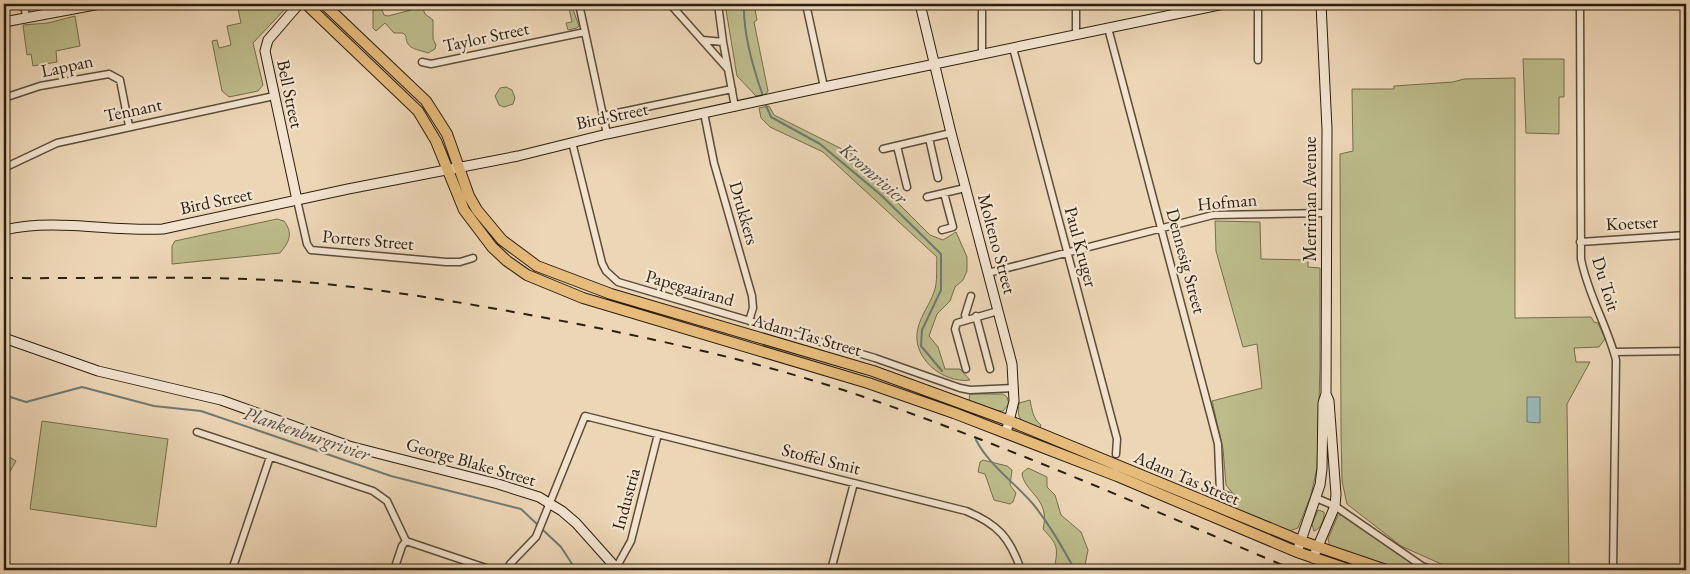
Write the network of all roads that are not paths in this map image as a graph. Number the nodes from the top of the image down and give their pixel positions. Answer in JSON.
{"nodes":[{"id":1,"x":24,"y":4,"type":"edge"},
{"id":2,"x":100,"y":4,"type":"edge"},
{"id":3,"x":298,"y":4,"type":"edge"},
{"id":4,"x":306,"y":4,"type":"edge"},
{"id":5,"x":324,"y":4,"type":"edge"},
{"id":6,"x":579,"y":4,"type":"edge"},
{"id":7,"x":670,"y":4,"type":"edge"},
{"id":8,"x":718,"y":4,"type":"edge"},
{"id":9,"x":806,"y":4,"type":"edge"},
{"id":10,"x":920,"y":4,"type":"edge"},
{"id":11,"x":982,"y":4,"type":"edge"},
{"id":12,"x":1076,"y":4,"type":"edge"},
{"id":13,"x":1224,"y":4,"type":"edge"},
{"id":14,"x":1258,"y":4,"type":"edge"},
{"id":15,"x":1321,"y":4,"type":"edge"},
{"id":16,"x":1580,"y":4,"type":"edge"},
{"id":17,"x":26,"y":17,"type":"junction"},
{"id":18,"x":4,"y":22,"type":"edge"},
{"id":19,"x":1108,"y":28,"type":"junction"},
{"id":20,"x":585,"y":32,"type":"junction"},
{"id":21,"x":1076,"y":34,"type":"junction"},
{"id":22,"x":702,"y":40,"type":"junction"},
{"id":23,"x":723,"y":42,"type":"junction"},
{"id":24,"x":1013,"y":48,"type":"junction"},
{"id":25,"x":982,"y":54,"type":"junction"},
{"id":26,"x":1258,"y":60,"type":"dead end"},
{"id":27,"x":422,"y":62,"type":"dead end"},
{"id":28,"x":934,"y":65,"type":"junction"},
{"id":29,"x":728,"y":68,"type":"junction"},
{"id":30,"x":824,"y":87,"type":"junction"},
{"id":31,"x":732,"y":89,"type":"junction"},
{"id":32,"x":274,"y":96,"type":"junction"},
{"id":33,"x":4,"y":98,"type":"edge"},
{"id":34,"x":735,"y":107,"type":"junction"},
{"id":35,"x":704,"y":113,"type":"junction"},
{"id":36,"x":603,"y":116,"type":"junction"},
{"id":37,"x":129,"y":126,"type":"junction"},
{"id":38,"x":951,"y":133,"type":"junction"},
{"id":39,"x":607,"y":134,"type":"junction"},
{"id":40,"x":929,"y":138,"type":"junction"},
{"id":41,"x":572,"y":142,"type":"junction"},
{"id":42,"x":897,"y":146,"type":"junction"},
{"id":43,"x":884,"y":149,"type":"dead end"},
{"id":44,"x":4,"y":168,"type":"edge"},
{"id":45,"x":459,"y":168,"type":"junction"},
{"id":46,"x":447,"y":170,"type":"junction"},
{"id":47,"x":938,"y":178,"type":"dead end"},
{"id":48,"x":907,"y":187,"type":"dead end"},
{"id":49,"x":965,"y":188,"type":"junction"},
{"id":50,"x":944,"y":193,"type":"junction"},
{"id":51,"x":927,"y":197,"type":"dead end"},
{"id":52,"x":297,"y":200,"type":"junction"},
{"id":53,"x":1326,"y":213,"type":"junction"},
{"id":54,"x":1162,"y":226,"type":"junction"},
{"id":55,"x":4,"y":230,"type":"edge"},
{"id":56,"x":942,"y":230,"type":"dead end"},
{"id":57,"x":1686,"y":235,"type":"edge"},
{"id":58,"x":1580,"y":242,"type":"junction"},
{"id":59,"x":1067,"y":252,"type":"junction"},
{"id":60,"x":473,"y":258,"type":"dead end"},
{"id":61,"x":988,"y":273,"type":"junction"},
{"id":62,"x":611,"y":294,"type":"junction"},
{"id":63,"x":971,"y":296,"type":"dead end"},
{"id":64,"x":608,"y":306,"type":"junction"},
{"id":65,"x":998,"y":311,"type":"junction"},
{"id":66,"x":979,"y":316,"type":"junction"},
{"id":67,"x":966,"y":319,"type":"junction"},
{"id":68,"x":749,"y":321,"type":"junction"},
{"id":69,"x":4,"y":338,"type":"edge"},
{"id":70,"x":1686,"y":351,"type":"edge"},
{"id":71,"x":1614,"y":352,"type":"junction"},
{"id":72,"x":966,"y":369,"type":"dead end"},
{"id":73,"x":990,"y":369,"type":"dead end"},
{"id":74,"x":1014,"y":388,"type":"junction"},
{"id":75,"x":1326,"y":394,"type":"junction"},
{"id":76,"x":1010,"y":421,"type":"junction"},
{"id":77,"x":197,"y":432,"type":"dead end"},
{"id":78,"x":1006,"y":432,"type":"junction"},
{"id":79,"x":658,"y":434,"type":"junction"},
{"id":80,"x":1116,"y":454,"type":"dead end"},
{"id":81,"x":270,"y":457,"type":"junction"},
{"id":82,"x":854,"y":483,"type":"junction"},
{"id":83,"x":1231,"y":497,"type":"dead end"},
{"id":84,"x":1316,"y":498,"type":"junction"},
{"id":85,"x":551,"y":504,"type":"junction"},
{"id":86,"x":1335,"y":506,"type":"junction"},
{"id":87,"x":406,"y":541,"type":"junction"},
{"id":88,"x":1301,"y":541,"type":"junction"},
{"id":89,"x":1318,"y":547,"type":"junction"},
{"id":90,"x":1297,"y":552,"type":"junction"},
{"id":91,"x":1313,"y":558,"type":"junction"},
{"id":92,"x":617,"y":569,"type":"edge"},
{"id":93,"x":232,"y":570,"type":"edge"},
{"id":94,"x":394,"y":570,"type":"edge"},
{"id":95,"x":492,"y":570,"type":"edge"},
{"id":96,"x":507,"y":570,"type":"edge"},
{"id":97,"x":831,"y":570,"type":"edge"},
{"id":98,"x":1021,"y":570,"type":"edge"},
{"id":99,"x":1350,"y":570,"type":"edge"},
{"id":100,"x":1386,"y":570,"type":"edge"},
{"id":101,"x":1434,"y":570,"type":"edge"},
{"id":102,"x":1613,"y":570,"type":"edge"}],
"edges":[{"from":1,"to":17,"type":"street"},
{"from":2,"to":17,"type":"street"},
{"from":3,"to":32,"type":"street","name":"Bell Street"},
{"from":4,"to":46,"type":"main road","name":"Adam Tas Street"},
{"from":5,"to":45,"type":"main road","name":"Adam Tas Street"},
{"from":6,"to":20,"type":"street"},
{"from":7,"to":22,"type":"street"},
{"from":8,"to":23,"type":"street"},
{"from":9,"to":30,"type":"street"},
{"from":10,"to":28,"type":"street","name":"Molteno Street"},
{"from":11,"to":25,"type":"street"},
{"from":12,"to":21,"type":"street"},
{"from":13,"to":19,"type":"street","name":"Bird Street"},
{"from":14,"to":26,"type":"street"},
{"from":15,"to":53,"type":"street","name":"Merriman Avenue"},
{"from":16,"to":58,"type":"street","name":"Du Toit"},
{"from":17,"to":18,"type":"street"},
{"from":19,"to":21,"type":"street","name":"Bird Street"},
{"from":19,"to":54,"type":"street","name":"Dennesig Street"},
{"from":20,"to":27,"type":"street","name":"Taylor Street"},
{"from":20,"to":36,"type":"street"},
{"from":21,"to":24,"type":"street","name":"Bird Street"},
{"from":22,"to":23,"type":"street"},
{"from":22,"to":29,"type":"street"},
{"from":23,"to":29,"type":"street"},
{"from":24,"to":25,"type":"street","name":"Bird Street"},
{"from":24,"to":59,"type":"street","name":"Paul Kruger"},
{"from":25,"to":28,"type":"street","name":"Bird Street"},
{"from":28,"to":30,"type":"street","name":"Bird Street"},
{"from":28,"to":38,"type":"street","name":"Molteno Street"},
{"from":29,"to":31,"type":"street"},
{"from":30,"to":34,"type":"street","name":"Bird Street"},
{"from":31,"to":34,"type":"street"},
{"from":31,"to":36,"type":"street"},
{"from":32,"to":37,"type":"street","name":"Tennant"},
{"from":32,"to":52,"type":"street","name":"Bell Street"},
{"from":33,"to":37,"type":"street","name":"Lappan"},
{"from":34,"to":35,"type":"street","name":"Bird Street"},
{"from":35,"to":39,"type":"street","name":"Bird Street"},
{"from":35,"to":68,"type":"street","name":"Drukkers"},
{"from":36,"to":39,"type":"street"},
{"from":37,"to":44,"type":"street","name":"Tennant"},
{"from":38,"to":40,"type":"street"},
{"from":38,"to":49,"type":"street","name":"Molteno Street"},
{"from":39,"to":41,"type":"street","name":"Bird Street"},
{"from":40,"to":42,"type":"street"},
{"from":40,"to":47,"type":"street"},
{"from":41,"to":45,"type":"street","name":"Bird Street"},
{"from":41,"to":68,"type":"street","name":"Papegaairand"},
{"from":42,"to":43,"type":"street"},
{"from":42,"to":48,"type":"street"},
{"from":45,"to":46,"type":"street","name":"Bird Street"},
{"from":45,"to":62,"type":"main road","name":"Adam Tas Street"},
{"from":46,"to":52,"type":"street","name":"Bird Street"},
{"from":46,"to":64,"type":"main road","name":"Adam Tas Street"},
{"from":49,"to":50,"type":"street"},
{"from":49,"to":61,"type":"street","name":"Molteno Street"},
{"from":50,"to":51,"type":"street"},
{"from":50,"to":56,"type":"street"},
{"from":52,"to":55,"type":"street","name":"Bird Street"},
{"from":52,"to":60,"type":"street","name":"Porters Street"},
{"from":53,"to":54,"type":"street","name":"Hofman"},
{"from":53,"to":75,"type":"street","name":"Merriman Avenue"},
{"from":54,"to":59,"type":"street","name":"Hofman"},
{"from":54,"to":83,"type":"street","name":"Dennesig Street"},
{"from":57,"to":58,"type":"street","name":"Koetser"},
{"from":58,"to":71,"type":"street","name":"Du Toit"},
{"from":59,"to":61,"type":"street","name":"Hofman"},
{"from":59,"to":80,"type":"street","name":"Paul Kruger"},
{"from":61,"to":65,"type":"street","name":"Molteno Street"},
{"from":62,"to":64,"type":"main road"},
{"from":62,"to":76,"type":"main road","name":"Adam Tas Street"},
{"from":63,"to":67,"type":"street"},
{"from":64,"to":78,"type":"main road","name":"Adam Tas Street"},
{"from":65,"to":66,"type":"street"},
{"from":65,"to":74,"type":"street","name":"Molteno Street"},
{"from":66,"to":67,"type":"street"},
{"from":66,"to":73,"type":"street"},
{"from":67,"to":72,"type":"street"},
{"from":68,"to":74,"type":"street","name":"Papegaairand"},
{"from":69,"to":85,"type":"street","name":"George Blake Street"},
{"from":70,"to":71,"type":"street"},
{"from":71,"to":102,"type":"street","name":"Du Toit"},
{"from":74,"to":76,"type":"street","name":"Molteno Street"},
{"from":75,"to":84,"type":"street","name":"Merriman Avenue"},
{"from":75,"to":86,"type":"street","name":"Merriman Avenue"},
{"from":76,"to":78,"type":"street","name":"Molteno Street"},
{"from":76,"to":88,"type":"main road","name":"Adam Tas Street"},
{"from":77,"to":81,"type":"street"},
{"from":78,"to":90,"type":"main road","name":"Adam Tas Street"},
{"from":79,"to":82,"type":"street","name":"Stoffel Smit"},
{"from":79,"to":85,"type":"street","name":"Stoffel Smit"},
{"from":79,"to":92,"type":"street","name":"Industria"},
{"from":81,"to":87,"type":"street"},
{"from":81,"to":93,"type":"street"},
{"from":82,"to":97,"type":"street"},
{"from":82,"to":98,"type":"street","name":"Stoffel Smit"},
{"from":84,"to":86,"type":"street"},
{"from":84,"to":88,"type":"street","name":"Merriman Avenue"},
{"from":85,"to":92,"type":"street","name":"George Blake Street"},
{"from":85,"to":96,"type":"street"},
{"from":86,"to":89,"type":"street","name":"Merriman Avenue"},
{"from":86,"to":101,"type":"street"},
{"from":87,"to":94,"type":"street"},
{"from":87,"to":95,"type":"street"},
{"from":88,"to":89,"type":"main road","name":"Adam Tas Street"},
{"from":88,"to":90,"type":"street","name":"Merriman Avenue"},
{"from":89,"to":91,"type":"street","name":"Merriman Avenue"},
{"from":89,"to":100,"type":"main road","name":"Adam Tas Street"},
{"from":90,"to":91,"type":"main road","name":"Adam Tas Street"},
{"from":91,"to":99,"type":"main road","name":"Adam Tas Street"}]}
